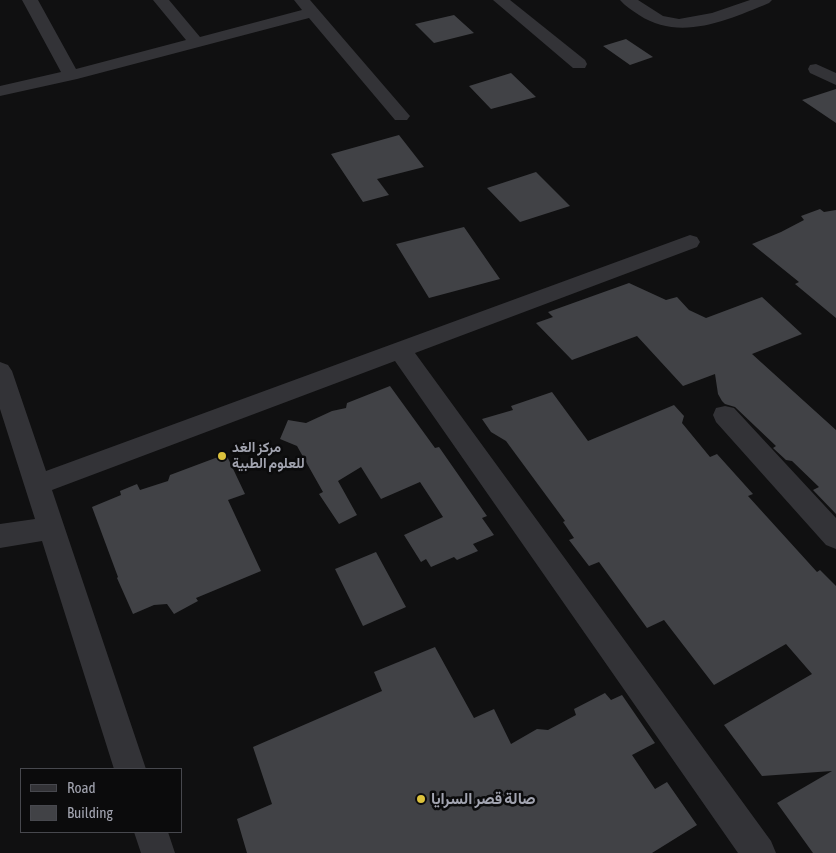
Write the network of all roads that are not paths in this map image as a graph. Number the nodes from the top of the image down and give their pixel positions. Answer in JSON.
{"nodes":[{"id":1,"x":30,"y":0,"type":"edge"},
{"id":2,"x":161,"y":0,"type":"edge"},
{"id":3,"x":302,"y":0,"type":"edge"},
{"id":4,"x":502,"y":0,"type":"edge"},
{"id":5,"x":628,"y":0,"type":"edge"},
{"id":6,"x":764,"y":0,"type":"edge"},
{"id":7,"x":314,"y":12,"type":"junction"},
{"id":8,"x":196,"y":42,"type":"junction"},
{"id":9,"x":579,"y":64,"type":"dead end"},
{"id":10,"x":816,"y":68,"type":"dead end"},
{"id":11,"x":71,"y":75,"type":"junction"},
{"id":12,"x":836,"y":80,"type":"edge"},
{"id":13,"x":0,"y":91,"type":"edge"},
{"id":14,"x":400,"y":116,"type":"dead end"},
{"id":15,"x":690,"y":242,"type":"dead end"},
{"id":16,"x":400,"y":350,"type":"junction"},
{"id":17,"x":0,"y":371,"type":"edge"},
{"id":18,"x":725,"y":415,"type":"dead end"},
{"id":19,"x":37,"y":485,"type":"junction"},
{"id":20,"x":52,"y":528,"type":"junction"},
{"id":21,"x":0,"y":536,"type":"edge"},
{"id":22,"x":836,"y":537,"type":"edge"},
{"id":23,"x":130,"y":768,"type":"edge"},
{"id":24,"x":151,"y":833,"type":"edge"},
{"id":25,"x":158,"y":853,"type":"edge"},
{"id":26,"x":759,"y":853,"type":"edge"}],
"edges":[{"from":1,"to":11,"type":"street"},
{"from":2,"to":8,"type":"street"},
{"from":3,"to":7,"type":"street"},
{"from":4,"to":9,"type":"street"},
{"from":5,"to":6,"type":"street"},
{"from":7,"to":8,"type":"street"},
{"from":7,"to":14,"type":"street"},
{"from":8,"to":11,"type":"street"},
{"from":10,"to":12,"type":"street"},
{"from":11,"to":13,"type":"street"},
{"from":15,"to":16,"type":"street"},
{"from":16,"to":19,"type":"street"},
{"from":16,"to":26,"type":"street"},
{"from":17,"to":19,"type":"street"},
{"from":18,"to":22,"type":"street"},
{"from":19,"to":20,"type":"street"},
{"from":20,"to":21,"type":"street"},
{"from":20,"to":23,"type":"street"},
{"from":24,"to":25,"type":"street"}]}
